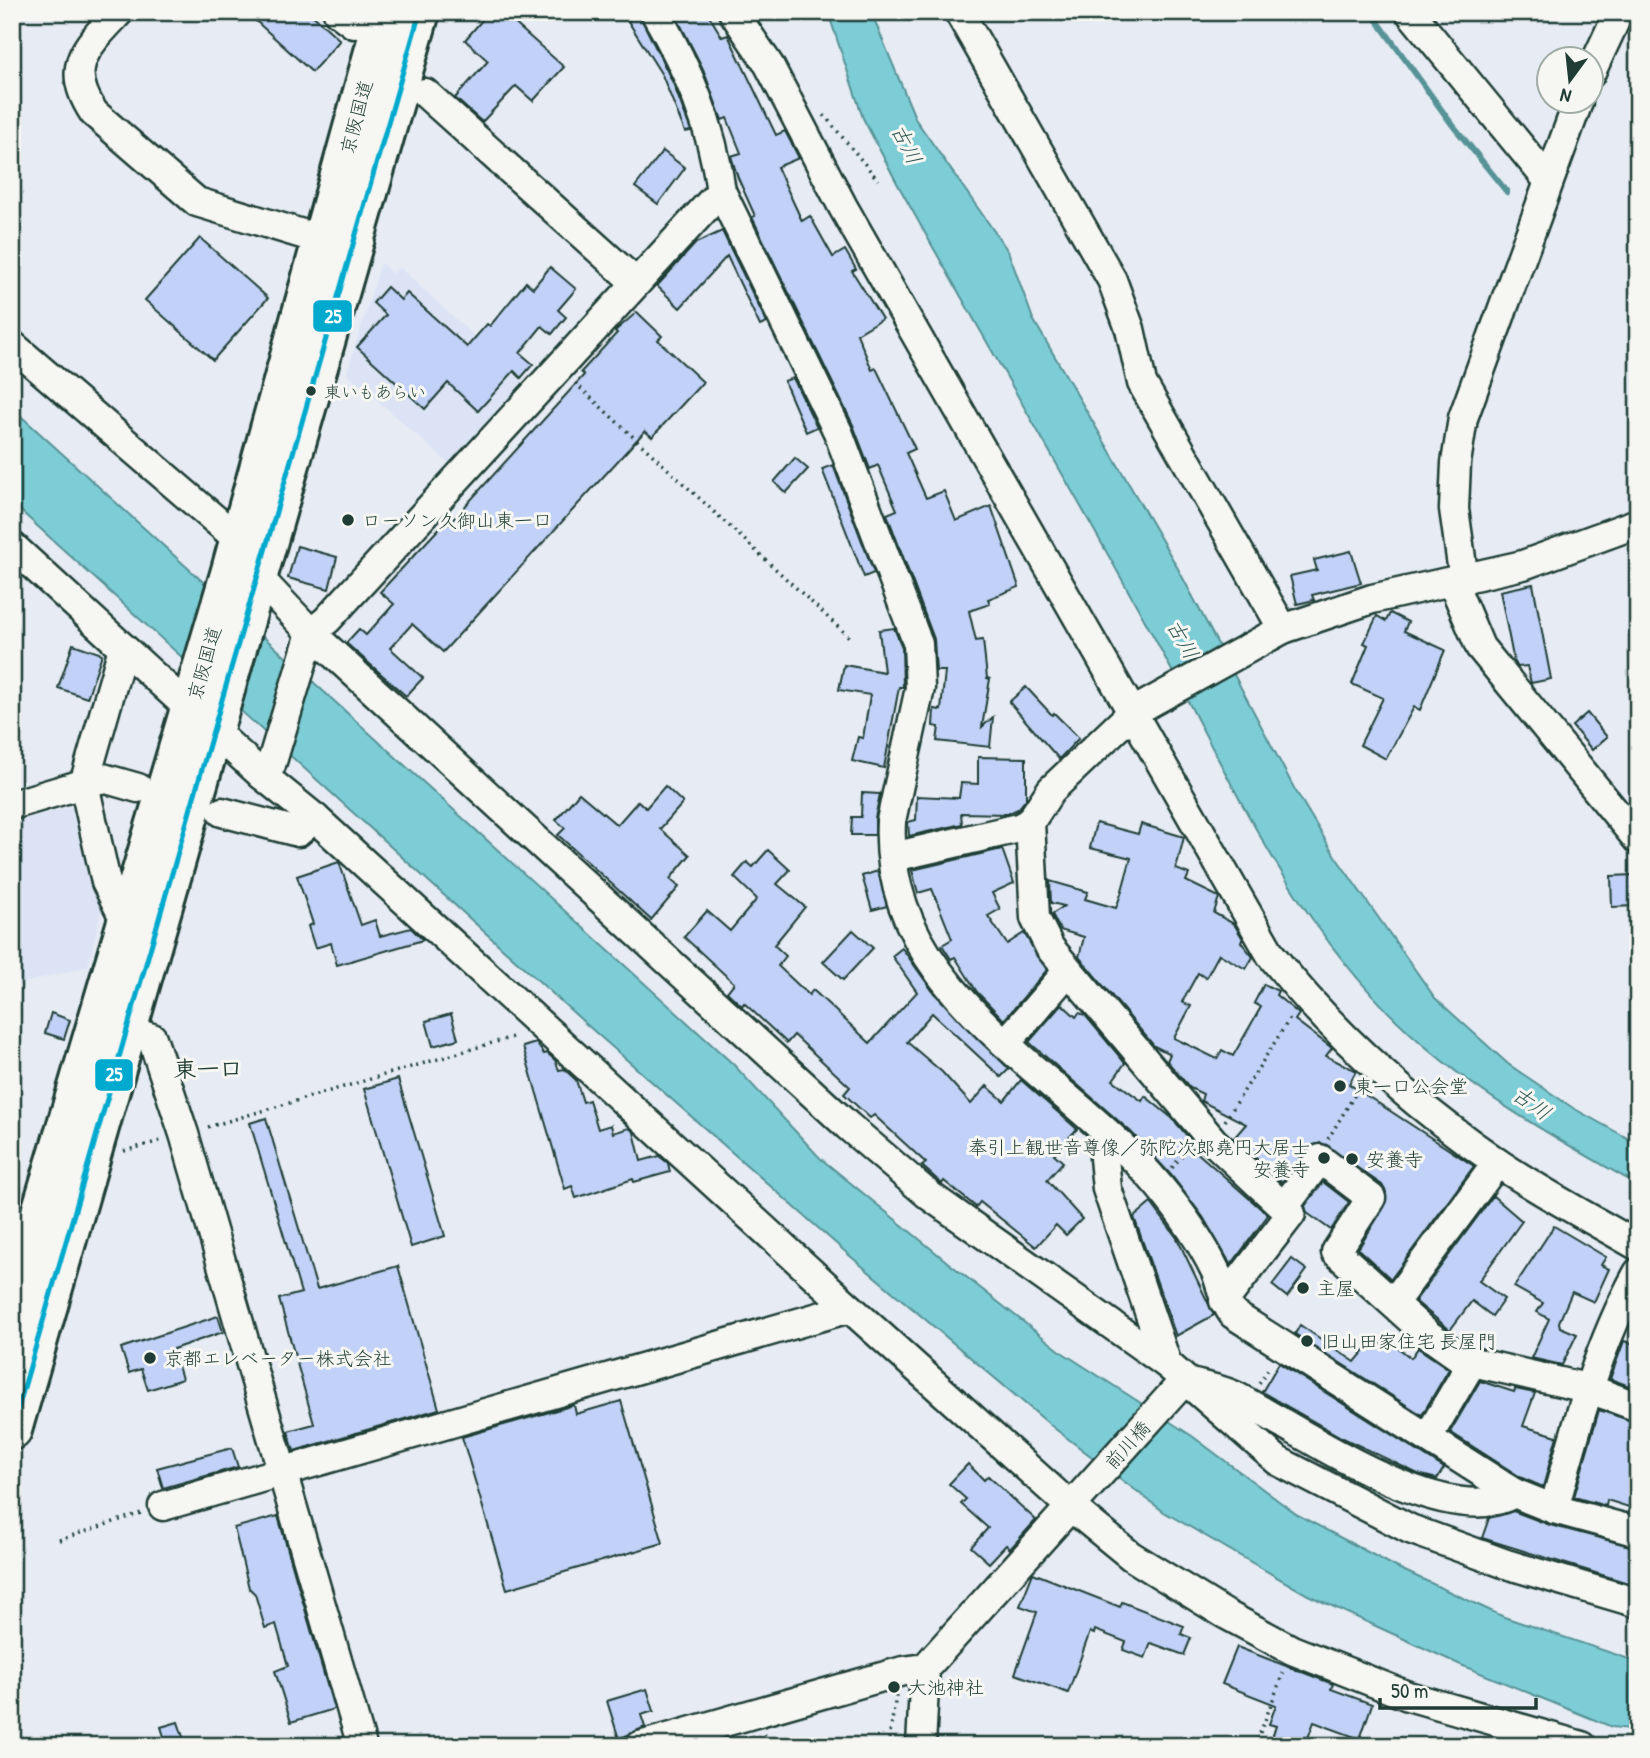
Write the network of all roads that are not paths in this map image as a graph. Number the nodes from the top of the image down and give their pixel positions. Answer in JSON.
{"nodes":[{"id":1,"x":119,"y":12,"type":"edge"},
{"id":2,"x":420,"y":12,"type":"edge"},
{"id":3,"x":655,"y":12,"type":"edge"},
{"id":4,"x":733,"y":12,"type":"edge"},
{"id":5,"x":960,"y":12,"type":"edge"},
{"id":6,"x":1410,"y":12,"type":"edge"},
{"id":7,"x":1619,"y":12,"type":"edge"},
{"id":8,"x":359,"y":16,"type":"edge"},
{"id":9,"x":1604,"y":46,"type":"edge"},
{"id":10,"x":425,"y":93,"type":"dead end"},
{"id":11,"x":1573,"y":116,"type":"edge"},
{"id":12,"x":1548,"y":179,"type":"junction"},
{"id":13,"x":721,"y":191,"type":"junction"},
{"id":14,"x":322,"y":240,"type":"junction"},
{"id":15,"x":635,"y":282,"type":"junction"},
{"id":16,"x":12,"y":345,"type":"edge"},
{"id":17,"x":1638,"y":523,"type":"edge"},
{"id":18,"x":12,"y":546,"type":"edge"},
{"id":19,"x":245,"y":571,"type":"junction"},
{"id":20,"x":1458,"y":581,"type":"junction"},
{"id":21,"x":1278,"y":632,"type":"junction"},
{"id":22,"x":309,"y":638,"type":"junction"},
{"id":23,"x":123,"y":648,"type":"junction"},
{"id":24,"x":1139,"y":710,"type":"junction"},
{"id":25,"x":204,"y":712,"type":"junction"},
{"id":26,"x":267,"y":770,"type":"junction"},
{"id":27,"x":84,"y":784,"type":"junction"},
{"id":28,"x":138,"y":788,"type":"dead end"},
{"id":29,"x":12,"y":805,"type":"edge"},
{"id":30,"x":222,"y":812,"type":"dead end"},
{"id":31,"x":315,"y":818,"type":"junction"},
{"id":32,"x":1030,"y":822,"type":"junction"},
{"id":33,"x":1638,"y":839,"type":"edge"},
{"id":34,"x":892,"y":857,"type":"junction"},
{"id":35,"x":127,"y":924,"type":"junction"},
{"id":36,"x":1068,"y":971,"type":"junction"},
{"id":37,"x":129,"y":1031,"type":"junction"},
{"id":38,"x":1006,"y":1043,"type":"junction"},
{"id":39,"x":1112,"y":1139,"type":"junction"},
{"id":40,"x":1497,"y":1163,"type":"junction"},
{"id":41,"x":1288,"y":1211,"type":"junction"},
{"id":42,"x":1638,"y":1246,"type":"edge"},
{"id":43,"x":1638,"y":1273,"type":"edge"},
{"id":44,"x":1224,"y":1301,"type":"junction"},
{"id":45,"x":1394,"y":1303,"type":"junction"},
{"id":46,"x":850,"y":1308,"type":"junction"},
{"id":47,"x":12,"y":1310,"type":"edge"},
{"id":48,"x":1471,"y":1364,"type":"junction"},
{"id":49,"x":1175,"y":1380,"type":"junction"},
{"id":50,"x":1587,"y":1388,"type":"junction"},
{"id":51,"x":1638,"y":1407,"type":"edge"},
{"id":52,"x":12,"y":1430,"type":"edge"},
{"id":53,"x":1428,"y":1437,"type":"junction"},
{"id":54,"x":282,"y":1472,"type":"junction"},
{"id":55,"x":1514,"y":1493,"type":"junction"},
{"id":56,"x":1076,"y":1502,"type":"junction"},
{"id":57,"x":163,"y":1506,"type":"road end"},
{"id":58,"x":1553,"y":1509,"type":"junction"},
{"id":59,"x":1638,"y":1532,"type":"edge"},
{"id":60,"x":1638,"y":1603,"type":"edge"},
{"id":61,"x":925,"y":1668,"type":"junction"},
{"id":62,"x":362,"y":1746,"type":"edge"},
{"id":63,"x":639,"y":1746,"type":"edge"},
{"id":64,"x":921,"y":1746,"type":"edge"},
{"id":65,"x":1582,"y":1746,"type":"edge"}],
"edges":[{"from":1,"to":14,"type":"street"},
{"from":2,"to":19,"type":"highway","name":"京阪国道"},
{"from":3,"to":13,"type":"street"},
{"from":4,"to":24,"type":"street"},
{"from":5,"to":21,"type":"street"},
{"from":6,"to":12,"type":"street"},
{"from":7,"to":9,"type":"street"},
{"from":8,"to":14,"type":"highway","name":"京阪国道"},
{"from":10,"to":15,"type":"street"},
{"from":11,"to":12,"type":"street"},
{"from":12,"to":20,"type":"street"},
{"from":13,"to":15,"type":"street"},
{"from":13,"to":34,"type":"street"},
{"from":14,"to":19,"type":"highway","name":"京阪国道"},
{"from":15,"to":22,"type":"street"},
{"from":16,"to":19,"type":"street"},
{"from":17,"to":20,"type":"street"},
{"from":18,"to":23,"type":"street"},
{"from":19,"to":22,"type":"street"},
{"from":19,"to":25,"type":"highway","name":"京阪国道"},
{"from":20,"to":21,"type":"street"},
{"from":20,"to":33,"type":"street"},
{"from":21,"to":24,"type":"street"},
{"from":22,"to":26,"type":"street"},
{"from":22,"to":49,"type":"street"},
{"from":23,"to":25,"type":"street"},
{"from":23,"to":27,"type":"street"},
{"from":24,"to":32,"type":"street"},
{"from":24,"to":40,"type":"street"},
{"from":25,"to":26,"type":"street"},
{"from":25,"to":35,"type":"highway","name":"京阪国道"},
{"from":25,"to":37,"type":"highway","name":"京阪国道"},
{"from":26,"to":31,"type":"street"},
{"from":27,"to":28,"type":"street"},
{"from":27,"to":29,"type":"street"},
{"from":27,"to":35,"type":"street"},
{"from":30,"to":31,"type":"street"},
{"from":31,"to":46,"type":"street"},
{"from":32,"to":34,"type":"street"},
{"from":32,"to":36,"type":"street"},
{"from":34,"to":38,"type":"street"},
{"from":35,"to":47,"type":"highway","name":"京阪国道"},
{"from":36,"to":38,"type":"street"},
{"from":36,"to":41,"type":"street"},
{"from":37,"to":52,"type":"highway","name":"京阪国道"},
{"from":37,"to":54,"type":"street"},
{"from":38,"to":39,"type":"street"},
{"from":39,"to":44,"type":"street"},
{"from":39,"to":49,"type":"street"},
{"from":40,"to":42,"type":"street"},
{"from":40,"to":45,"type":"street"},
{"from":41,"to":44,"type":"street"},
{"from":41,"to":45,"type":"street"},
{"from":43,"to":50,"type":"street"},
{"from":44,"to":53,"type":"street"},
{"from":45,"to":48,"type":"street"},
{"from":46,"to":54,"type":"street"},
{"from":46,"to":56,"type":"street"},
{"from":48,"to":50,"type":"street"},
{"from":48,"to":53,"type":"street"},
{"from":49,"to":55,"type":"street"},
{"from":49,"to":56,"type":"street","name":"前川橋"},
{"from":49,"to":60,"type":"street"},
{"from":50,"to":51,"type":"street"},
{"from":50,"to":58,"type":"street"},
{"from":53,"to":55,"type":"street"},
{"from":54,"to":57,"type":"street"},
{"from":54,"to":62,"type":"street"},
{"from":55,"to":58,"type":"street"},
{"from":56,"to":61,"type":"street","name":"前川橋"},
{"from":56,"to":65,"type":"street"},
{"from":58,"to":59,"type":"street"},
{"from":61,"to":63,"type":"street"},
{"from":61,"to":64,"type":"street"}]}
